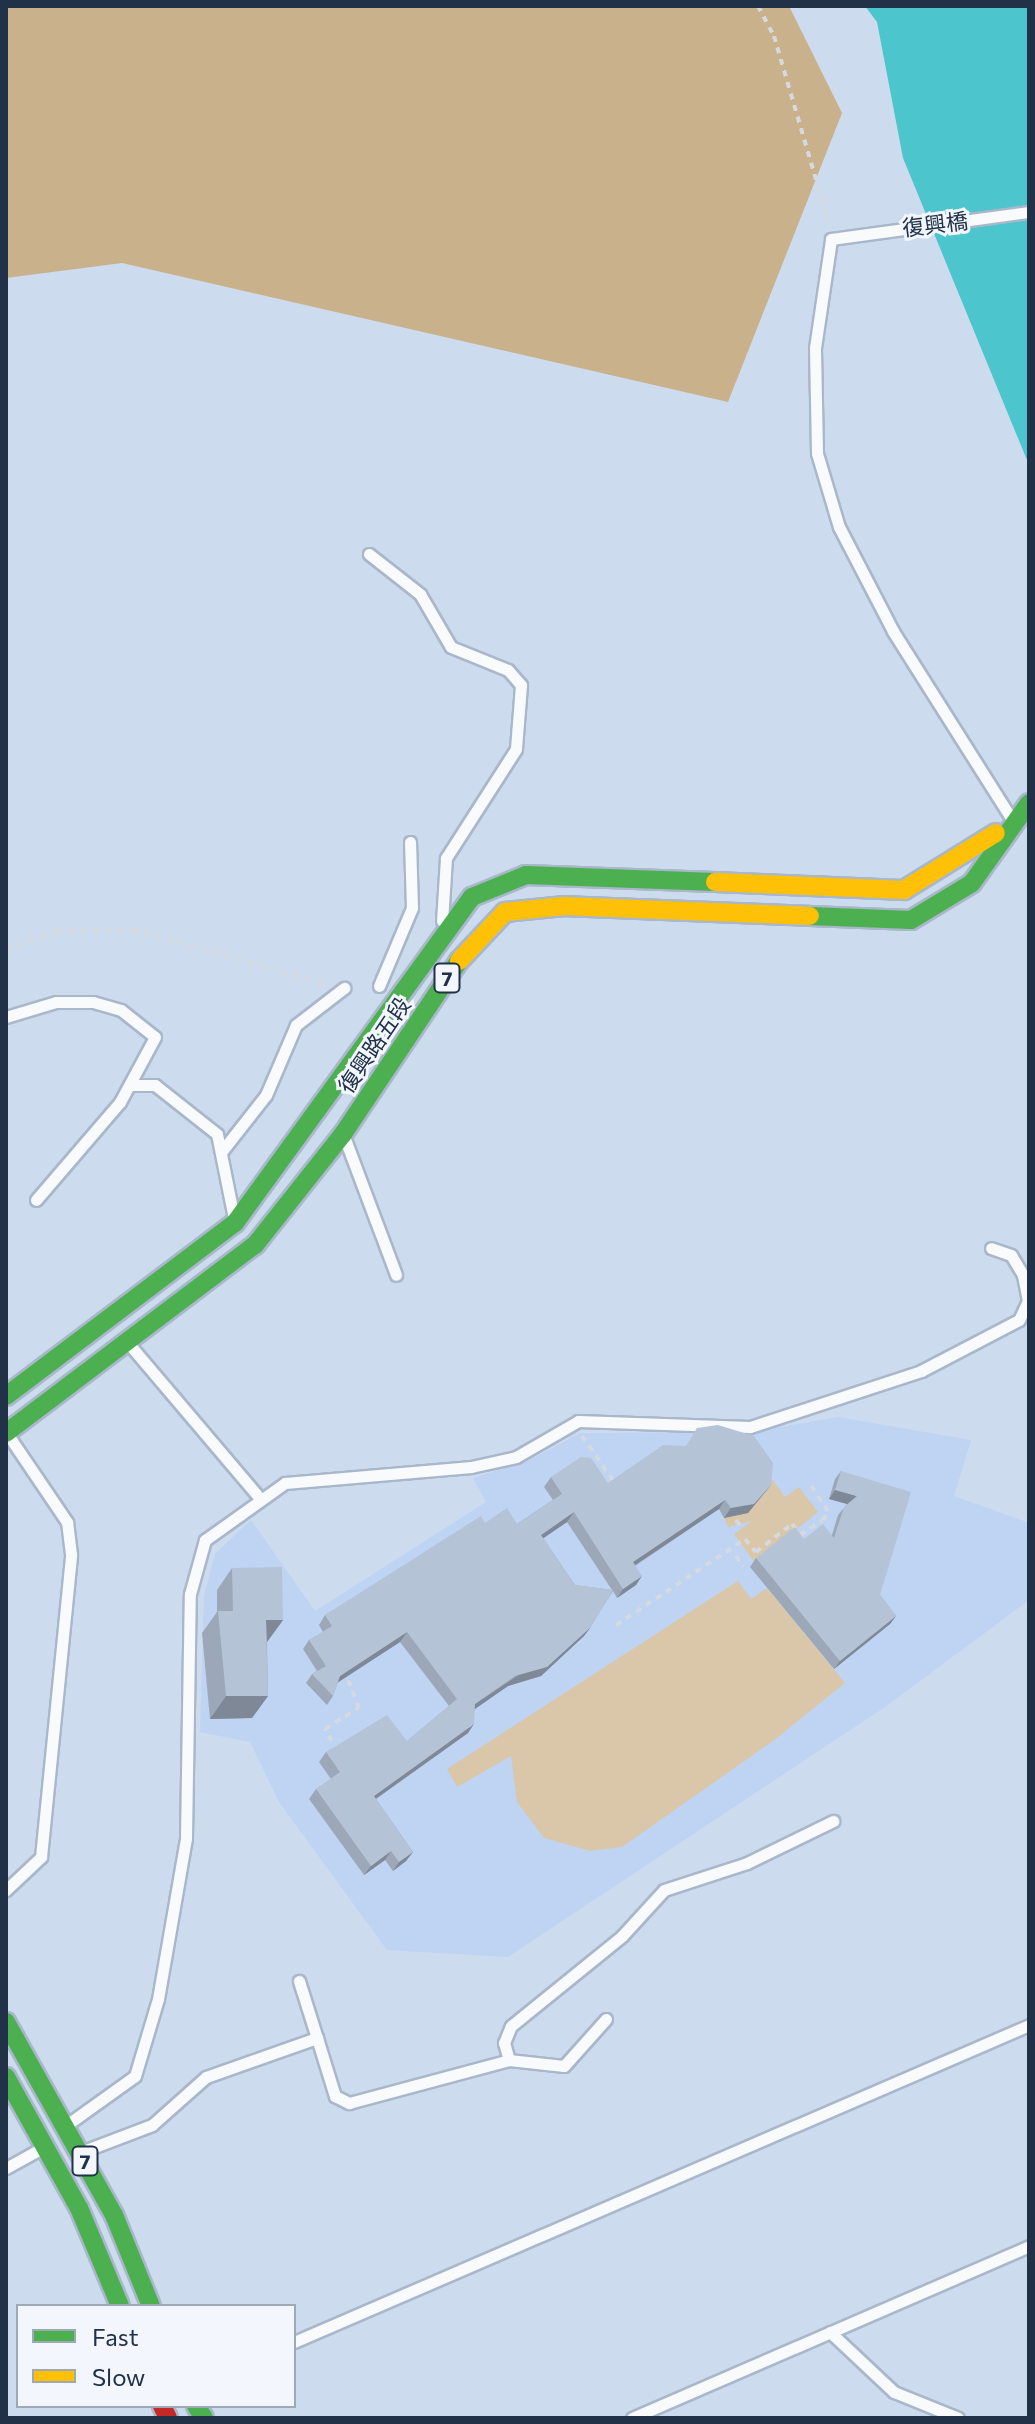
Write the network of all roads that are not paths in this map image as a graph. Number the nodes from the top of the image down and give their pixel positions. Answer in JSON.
{"nodes":[{"id":1,"x":1029,"y":212,"type":"edge"},
{"id":2,"x":369,"y":554,"type":"dead end"},
{"id":3,"x":1029,"y":803,"type":"edge"},
{"id":4,"x":1013,"y":821,"type":"junction"},
{"id":5,"x":410,"y":842,"type":"dead end"},
{"id":6,"x":526,"y":875,"type":"junction"},
{"id":7,"x":793,"y":886,"type":"junction"},
{"id":8,"x":530,"y":908,"type":"junction"},
{"id":9,"x":785,"y":915,"type":"junction"},
{"id":10,"x":441,"y":934,"type":"junction"},
{"id":11,"x":379,"y":986,"type":"dead end"},
{"id":12,"x":344,"y":988,"type":"road end"},
{"id":13,"x":6,"y":1017,"type":"edge"},
{"id":14,"x":131,"y":1085,"type":"junction"},
{"id":15,"x":343,"y":1134,"type":"junction"},
{"id":16,"x":222,"y":1151,"type":"junction"},
{"id":17,"x":36,"y":1200,"type":"dead end"},
{"id":18,"x":235,"y":1223,"type":"junction"},
{"id":19,"x":255,"y":1245,"type":"junction"},
{"id":20,"x":991,"y":1248,"type":"dead end"},
{"id":21,"x":396,"y":1275,"type":"dead end"},
{"id":22,"x":114,"y":1320,"type":"junction"},
{"id":23,"x":127,"y":1342,"type":"junction"},
{"id":24,"x":6,"y":1396,"type":"edge"},
{"id":25,"x":6,"y":1433,"type":"edge"},
{"id":26,"x":258,"y":1496,"type":"junction"},
{"id":27,"x":833,"y":1821,"type":"dead end"},
{"id":28,"x":6,"y":1890,"type":"edge"},
{"id":29,"x":299,"y":1981,"type":"dead end"},
{"id":30,"x":606,"y":2019,"type":"dead end"},
{"id":31,"x":6,"y":2022,"type":"edge"},
{"id":32,"x":1029,"y":2025,"type":"edge"},
{"id":33,"x":317,"y":2038,"type":"junction"},
{"id":34,"x":509,"y":2060,"type":"junction"},
{"id":35,"x":6,"y":2077,"type":"edge"},
{"id":36,"x":65,"y":2125,"type":"junction"},
{"id":37,"x":45,"y":2146,"type":"junction"},
{"id":38,"x":80,"y":2152,"type":"junction"},
{"id":39,"x":6,"y":2168,"type":"edge"},
{"id":40,"x":1029,"y":2246,"type":"edge"},
{"id":41,"x":119,"y":2304,"type":"edge"},
{"id":42,"x":150,"y":2304,"type":"edge"},
{"id":43,"x":830,"y":2332,"type":"junction"},
{"id":44,"x":296,"y":2341,"type":"edge"},
{"id":45,"x":632,"y":2418,"type":"edge"},
{"id":46,"x":958,"y":2418,"type":"edge"}],
"edges":[{"from":1,"to":4,"type":"lane","name":"復興橋"},
{"from":2,"to":10,"type":"lane"},
{"from":3,"to":4,"type":"main road","name":"復興路五段","number":"7"},
{"from":4,"to":7,"type":"main road","name":"復興路五段","number":"7"},
{"from":4,"to":9,"type":"main road","name":"復興路五段","number":"7"},
{"from":5,"to":11,"type":"lane"},
{"from":6,"to":7,"type":"main road","name":"復興路五段","number":"7"},
{"from":6,"to":8,"type":"main road"},
{"from":6,"to":10,"type":"main road","name":"復興路五段","number":"7"},
{"from":7,"to":9,"type":"main road"},
{"from":8,"to":9,"type":"main road","name":"復興路五段","number":"7"},
{"from":8,"to":15,"type":"main road","name":"復興路五段","number":"7"},
{"from":10,"to":18,"type":"main road","name":"復興路五段","number":"7"},
{"from":12,"to":16,"type":"lane"},
{"from":13,"to":14,"type":"lane"},
{"from":14,"to":16,"type":"lane"},
{"from":14,"to":17,"type":"lane"},
{"from":15,"to":19,"type":"main road","name":"復興路五段","number":"7"},
{"from":15,"to":21,"type":"lane"},
{"from":16,"to":18,"type":"lane"},
{"from":18,"to":19,"type":"lane"},
{"from":18,"to":22,"type":"main road","name":"復興路五段","number":"7"},
{"from":19,"to":23,"type":"main road","name":"復興路五段","number":"7"},
{"from":20,"to":26,"type":"lane"},
{"from":22,"to":23,"type":"lane"},
{"from":22,"to":24,"type":"main road","name":"復興路五段","number":"7"},
{"from":23,"to":25,"type":"main road","name":"復興路五段","number":"7"},
{"from":23,"to":26,"type":"lane"},
{"from":25,"to":28,"type":"lane"},
{"from":26,"to":36,"type":"lane"},
{"from":27,"to":34,"type":"lane"},
{"from":29,"to":33,"type":"lane"},
{"from":30,"to":34,"type":"lane"},
{"from":31,"to":36,"type":"main road","number":"7"},
{"from":32,"to":44,"type":"lane"},
{"from":33,"to":34,"type":"lane"},
{"from":33,"to":38,"type":"lane"},
{"from":35,"to":37,"type":"main road","number":"7"},
{"from":36,"to":37,"type":"lane"},
{"from":36,"to":38,"type":"main road","number":"7"},
{"from":37,"to":38,"type":"lane"},
{"from":37,"to":39,"type":"lane"},
{"from":37,"to":41,"type":"main road","number":"7"},
{"from":38,"to":42,"type":"main road","number":"7"},
{"from":40,"to":43,"type":"lane"},
{"from":43,"to":45,"type":"lane"},
{"from":43,"to":46,"type":"lane"}]}
